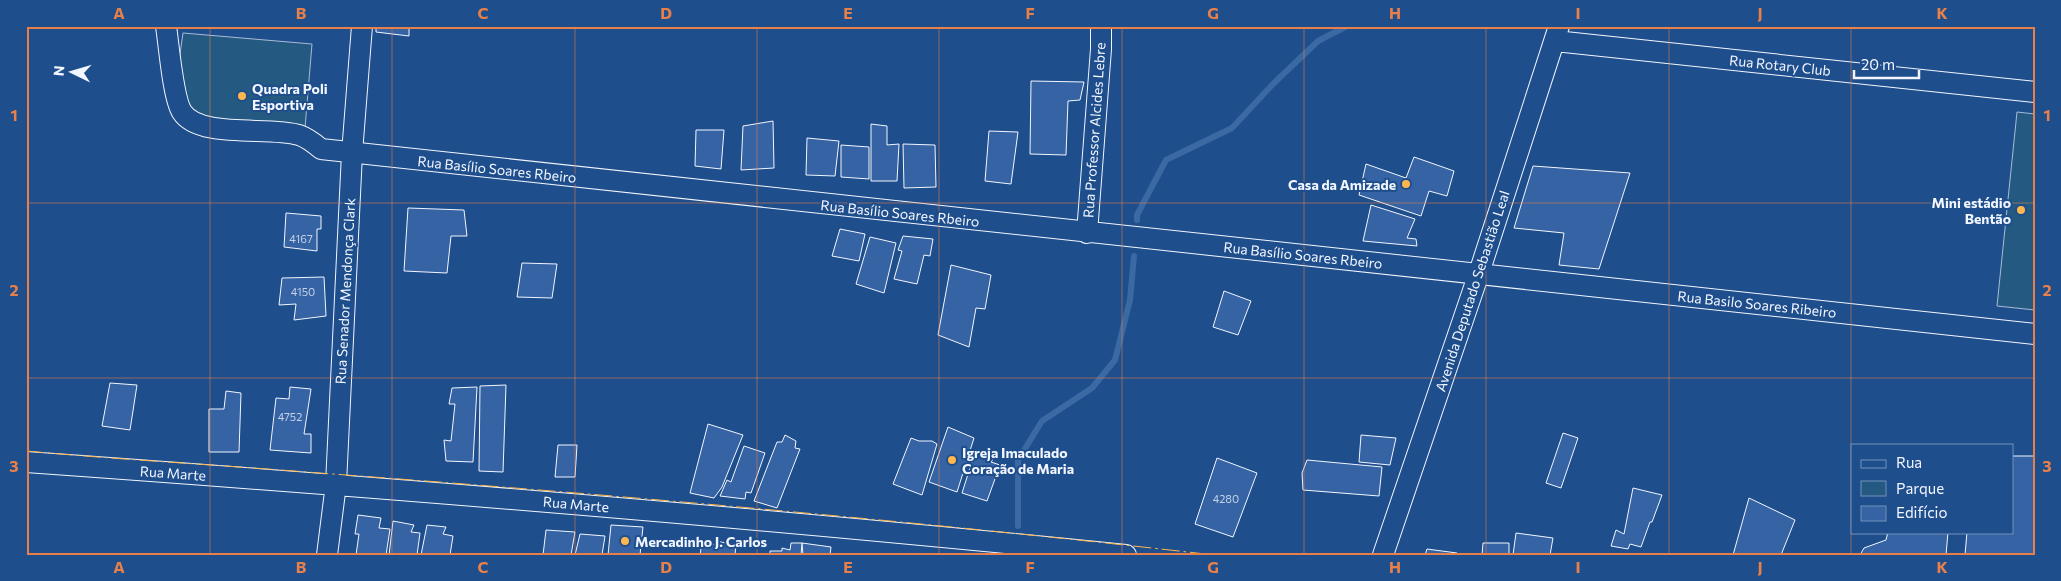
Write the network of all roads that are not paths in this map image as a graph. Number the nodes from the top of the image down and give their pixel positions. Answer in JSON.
{"nodes":[{"id":1,"x":166,"y":26,"type":"edge"},
{"id":2,"x":362,"y":26,"type":"edge"},
{"id":3,"x":1100,"y":26,"type":"edge"},
{"id":4,"x":1557,"y":34,"type":"edge"},
{"id":5,"x":2035,"y":92,"type":"edge"},
{"id":6,"x":352,"y":153,"type":"junction"},
{"id":7,"x":1087,"y":233,"type":"junction"},
{"id":8,"x":1479,"y":273,"type":"junction"},
{"id":9,"x":2035,"y":334,"type":"edge"},
{"id":10,"x":26,"y":462,"type":"edge"},
{"id":11,"x":336,"y":484,"type":"junction"},
{"id":12,"x":327,"y":555,"type":"edge"},
{"id":13,"x":1126,"y":555,"type":"edge"},
{"id":14,"x":1383,"y":555,"type":"edge"}],
"edges":[{"from":1,"to":6,"type":"street","name":"Rua Basílio Soares Rbeiro"},
{"from":2,"to":6,"type":"street","name":"Rua Senador Mendonça Clark"},
{"from":3,"to":7,"type":"street","name":"Rua Professor Alcides Lebre"},
{"from":4,"to":5,"type":"street","name":"Rua Rotary Club"},
{"from":4,"to":8,"type":"street","name":"Avenida Deputado Sebastião Leal"},
{"from":6,"to":7,"type":"street","name":"Rua Basílio Soares Rbeiro"},
{"from":6,"to":11,"type":"street","name":"Rua Senador Mendonça Clark"},
{"from":7,"to":8,"type":"street","name":"Rua Basílio Soares Rbeiro"},
{"from":8,"to":9,"type":"street","name":"Rua Basilo Soares Ribeiro"},
{"from":8,"to":14,"type":"street","name":"Avenida Deputado Sebastião Leal"},
{"from":10,"to":11,"type":"street","name":"Rua Marte"},
{"from":11,"to":12,"type":"street","name":"Rua Senador Mendonça Clark"},
{"from":11,"to":13,"type":"street","name":"Rua Marte"}]}
